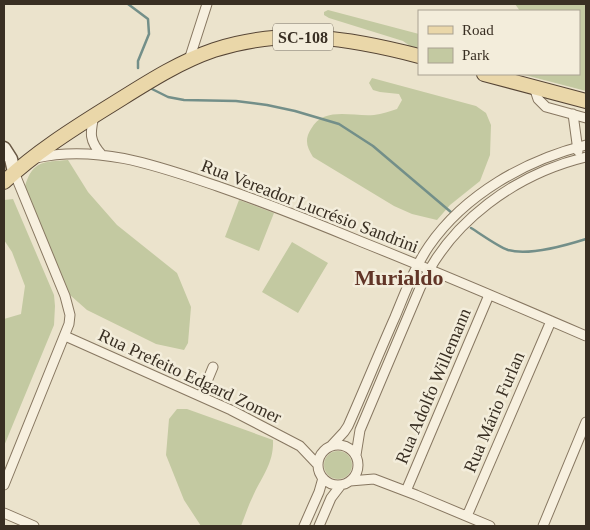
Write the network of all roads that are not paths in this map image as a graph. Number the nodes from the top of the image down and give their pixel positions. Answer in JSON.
{"nodes":[{"id":1,"x":207,"y":4,"type":"edge"},
{"id":2,"x":418,"y":56,"type":"edge"},
{"id":3,"x":189,"y":60,"type":"junction"},
{"id":4,"x":488,"y":75,"type":"edge"},
{"id":5,"x":534,"y":87,"type":"junction"},
{"id":6,"x":586,"y":101,"type":"edge"},
{"id":7,"x":573,"y":114,"type":"junction"},
{"id":8,"x":94,"y":116,"type":"junction"},
{"id":9,"x":586,"y":118,"type":"edge"},
{"id":10,"x":582,"y":146,"type":"edge"},
{"id":11,"x":4,"y":148,"type":"edge"},
{"id":12,"x":102,"y":155,"type":"junction"},
{"id":13,"x":583,"y":158,"type":"edge"},
{"id":14,"x":31,"y":159,"type":"junction"},
{"id":15,"x":4,"y":161,"type":"edge"},
{"id":16,"x":14,"y":172,"type":"junction"},
{"id":17,"x":4,"y":182,"type":"edge"},
{"id":18,"x":417,"y":264,"type":"junction"},
{"id":19,"x":429,"y":269,"type":"junction"},
{"id":20,"x":489,"y":295,"type":"junction"},
{"id":21,"x":551,"y":321,"type":"junction"},
{"id":22,"x":65,"y":336,"type":"junction"},
{"id":23,"x":586,"y":336,"type":"edge"},
{"id":24,"x":213,"y":367,"type":"dead end"},
{"id":25,"x":201,"y":396,"type":"junction"},
{"id":26,"x":586,"y":422,"type":"edge"},
{"id":27,"x":300,"y":446,"type":"junction"},
{"id":28,"x":328,"y":447,"type":"junction"},
{"id":29,"x":357,"y":457,"type":"junction"},
{"id":30,"x":318,"y":465,"type":"junction"},
{"id":31,"x":323,"y":478,"type":"junction"},
{"id":32,"x":374,"y":479,"type":"junction"},
{"id":33,"x":350,"y":481,"type":"junction"},
{"id":34,"x":4,"y":485,"type":"edge"},
{"id":35,"x":341,"y":485,"type":"junction"},
{"id":36,"x":406,"y":491,"type":"junction"},
{"id":37,"x":4,"y":513,"type":"edge"},
{"id":38,"x":467,"y":516,"type":"junction"},
{"id":39,"x":34,"y":526,"type":"edge"},
{"id":40,"x":304,"y":526,"type":"edge"},
{"id":41,"x":319,"y":526,"type":"edge"},
{"id":42,"x":490,"y":526,"type":"edge"},
{"id":43,"x":542,"y":526,"type":"edge"}],
"edges":[{"from":1,"to":3,"type":"street"},
{"from":2,"to":3,"type":"main road","number":"SC-108"},
{"from":3,"to":8,"type":"main road","number":"SC-108"},
{"from":4,"to":5,"type":"main road"},
{"from":5,"to":6,"type":"main road"},
{"from":5,"to":7,"type":"street"},
{"from":7,"to":9,"type":"street"},
{"from":7,"to":10,"type":"street"},
{"from":8,"to":12,"type":"street"},
{"from":8,"to":14,"type":"main road","number":"SC-108"},
{"from":10,"to":13,"type":"street"},
{"from":10,"to":18,"type":"street"},
{"from":11,"to":16,"type":"main road"},
{"from":12,"to":14,"type":"street","name":"Rua Vereador Lucrésio Sandrini"},
{"from":12,"to":18,"type":"street","name":"Rua Vereador Lucrésio Sandrini"},
{"from":13,"to":19,"type":"street"},
{"from":14,"to":16,"type":"main road","number":"SC-108"},
{"from":15,"to":16,"type":"main road"},
{"from":16,"to":17,"type":"main road","number":"SC-108"},
{"from":16,"to":22,"type":"street"},
{"from":18,"to":19,"type":"street","name":"Rua Vereador Lucrésio Sandrini"},
{"from":18,"to":28,"type":"street"},
{"from":19,"to":20,"type":"street","name":"Rua Vereador Lucrésio Sandrini"},
{"from":19,"to":29,"type":"street"},
{"from":20,"to":21,"type":"street","name":"Rua Vereador Lucrésio Sandrini"},
{"from":20,"to":36,"type":"street","name":"Rua Adolfo Willemann"},
{"from":21,"to":23,"type":"street","name":"Rua Vereador Lucrésio Sandrini"},
{"from":21,"to":38,"type":"street","name":"Rua Mário Furlan"},
{"from":22,"to":25,"type":"street","name":"Rua Prefeito Edgard Zomer"},
{"from":22,"to":34,"type":"street"},
{"from":24,"to":25,"type":"street"},
{"from":25,"to":27,"type":"street","name":"Rua Prefeito Edgard Zomer"},
{"from":26,"to":43,"type":"street"},
{"from":27,"to":28,"type":"street","name":"Rua Prefeito Edgard Zomer"},
{"from":27,"to":30,"type":"street","name":"Rua Prefeito Edgard Zomer"},
{"from":28,"to":29,"type":"street"},
{"from":28,"to":30,"type":"street"},
{"from":29,"to":32,"type":"street"},
{"from":29,"to":33,"type":"street"},
{"from":30,"to":31,"type":"street"},
{"from":31,"to":35,"type":"street"},
{"from":31,"to":40,"type":"street"},
{"from":32,"to":33,"type":"street"},
{"from":32,"to":36,"type":"street"},
{"from":33,"to":35,"type":"street"},
{"from":35,"to":41,"type":"street"},
{"from":36,"to":38,"type":"street"},
{"from":37,"to":39,"type":"street"},
{"from":38,"to":42,"type":"street"}]}
